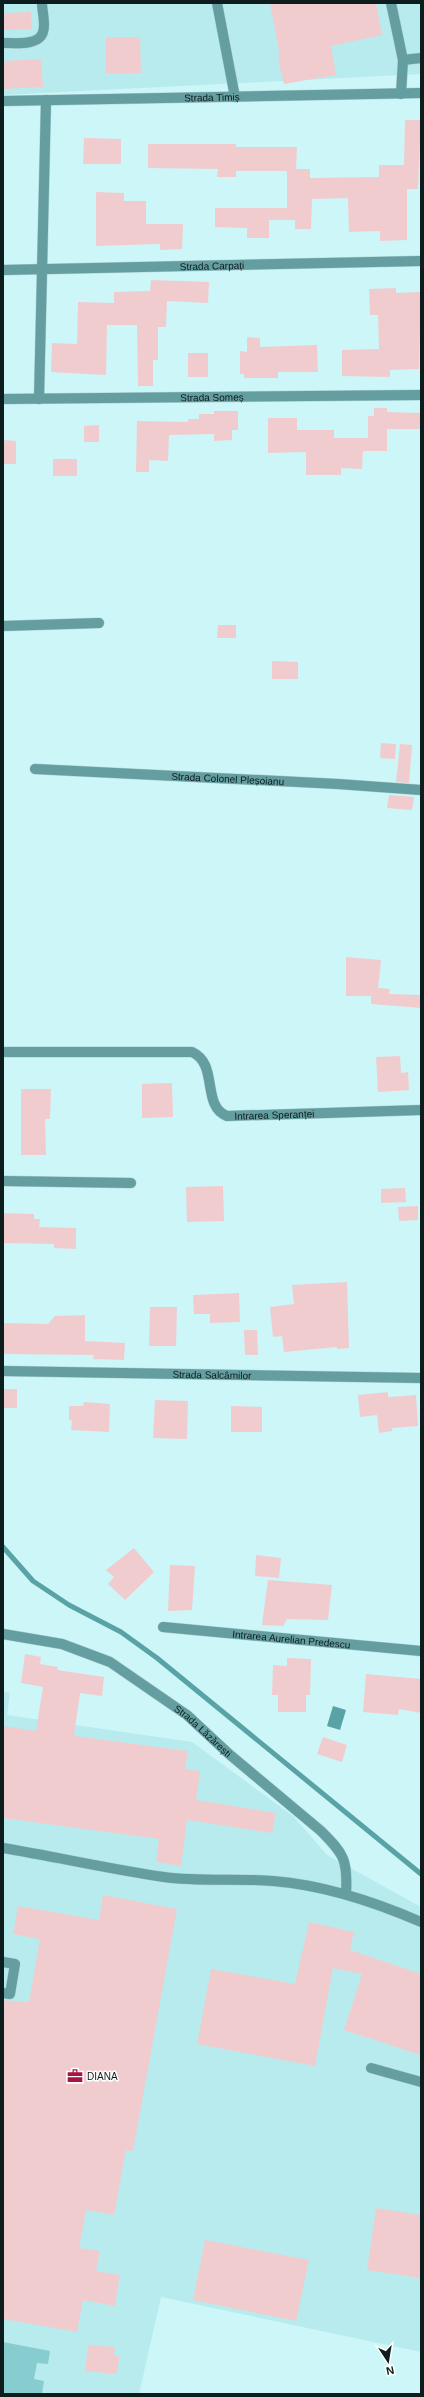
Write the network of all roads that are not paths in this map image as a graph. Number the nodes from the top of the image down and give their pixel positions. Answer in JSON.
{"nodes":[{"id":1,"x":42,"y":3,"type":"edge"},
{"id":2,"x":217,"y":3,"type":"edge"},
{"id":3,"x":391,"y":3,"type":"edge"},
{"id":4,"x":3,"y":43,"type":"edge"},
{"id":5,"x":421,"y":58,"type":"edge"},
{"id":6,"x":403,"y":60,"type":"junction"},
{"id":7,"x":402,"y":94,"type":"junction"},
{"id":8,"x":421,"y":94,"type":"edge"},
{"id":9,"x":235,"y":97,"type":"junction"},
{"id":10,"x":46,"y":100,"type":"junction"},
{"id":11,"x":3,"y":101,"type":"edge"},
{"id":12,"x":421,"y":261,"type":"edge"},
{"id":13,"x":42,"y":269,"type":"junction"},
{"id":14,"x":3,"y":270,"type":"edge"},
{"id":15,"x":421,"y":396,"type":"edge"},
{"id":16,"x":39,"y":398,"type":"junction"},
{"id":17,"x":3,"y":399,"type":"edge"},
{"id":18,"x":99,"y":623,"type":"dead end"},
{"id":19,"x":3,"y":626,"type":"edge"},
{"id":20,"x":34,"y":769,"type":"dead end"},
{"id":21,"x":421,"y":790,"type":"edge"},
{"id":22,"x":3,"y":1052,"type":"edge"},
{"id":23,"x":421,"y":1110,"type":"edge"},
{"id":24,"x":3,"y":1181,"type":"edge"},
{"id":25,"x":131,"y":1183,"type":"dead end"},
{"id":26,"x":3,"y":1371,"type":"edge"},
{"id":27,"x":421,"y":1378,"type":"edge"},
{"id":28,"x":163,"y":1627,"type":"dead end"},
{"id":29,"x":3,"y":1634,"type":"edge"},
{"id":30,"x":421,"y":1651,"type":"edge"},
{"id":31,"x":3,"y":1848,"type":"edge"},
{"id":32,"x":346,"y":1894,"type":"junction"},
{"id":33,"x":421,"y":1922,"type":"edge"},
{"id":34,"x":3,"y":1962,"type":"edge"},
{"id":35,"x":3,"y":1993,"type":"edge"},
{"id":36,"x":372,"y":2068,"type":"dead end"},
{"id":37,"x":421,"y":2082,"type":"edge"}],
"edges":[{"from":1,"to":4,"type":"street"},
{"from":2,"to":9,"type":"street"},
{"from":3,"to":6,"type":"street"},
{"from":5,"to":6,"type":"street"},
{"from":6,"to":7,"type":"street"},
{"from":7,"to":8,"type":"street","name":"Strada Timiș"},
{"from":7,"to":9,"type":"street","name":"Strada Timiș"},
{"from":9,"to":10,"type":"street","name":"Strada Timiș"},
{"from":10,"to":11,"type":"street","name":"Strada Timiș"},
{"from":10,"to":13,"type":"street"},
{"from":12,"to":13,"type":"street","name":"Strada Carpați"},
{"from":13,"to":14,"type":"street","name":"Strada Carpați"},
{"from":13,"to":16,"type":"street"},
{"from":15,"to":16,"type":"street","name":"Strada Someș"},
{"from":16,"to":17,"type":"street","name":"Strada Someș"},
{"from":18,"to":19,"type":"street"},
{"from":20,"to":21,"type":"street","name":"Strada Colonel Pleșoianu"},
{"from":22,"to":23,"type":"street","name":"Intrarea Speranței"},
{"from":24,"to":25,"type":"street"},
{"from":26,"to":27,"type":"street","name":"Strada Salcâmilor"},
{"from":28,"to":30,"type":"street","name":"Intrarea Aurelian Predescu"},
{"from":29,"to":32,"type":"street","name":"Strada Lăzărești"},
{"from":31,"to":32,"type":"street"},
{"from":32,"to":33,"type":"street"},
{"from":34,"to":35,"type":"street"},
{"from":36,"to":37,"type":"street"}]}
